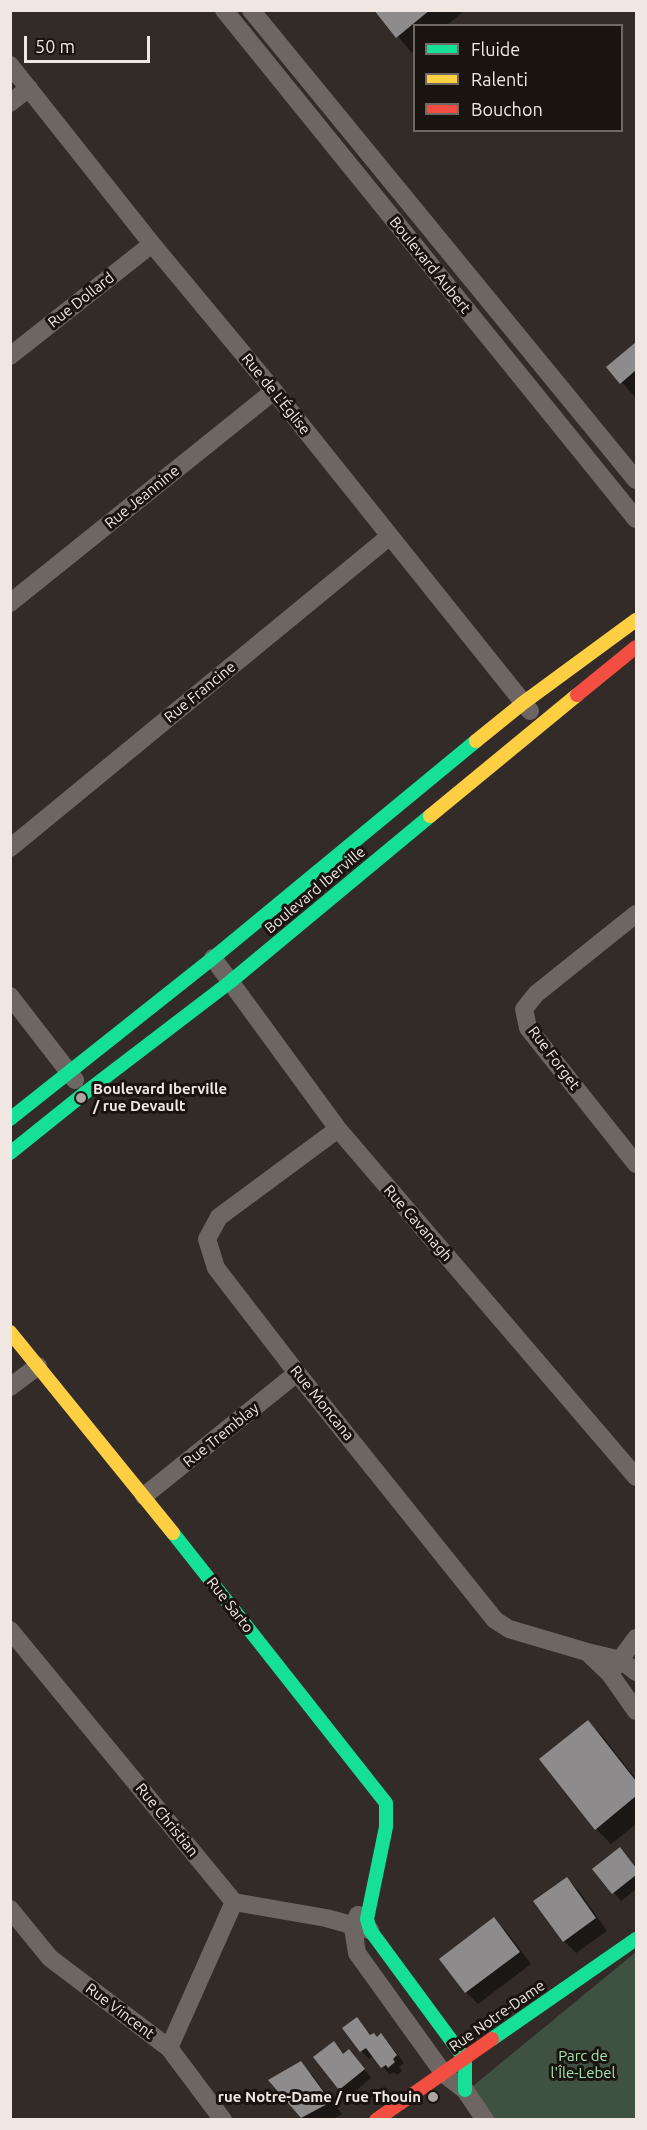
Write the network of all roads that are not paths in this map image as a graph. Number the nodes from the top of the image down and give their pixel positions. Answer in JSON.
{"nodes":[{"id":1,"x":224,"y":10,"type":"edge"},
{"id":2,"x":251,"y":10,"type":"edge"},
{"id":3,"x":10,"y":65,"type":"edge"},
{"id":4,"x":29,"y":88,"type":"junction"},
{"id":5,"x":10,"y":103,"type":"edge"},
{"id":6,"x":152,"y":244,"type":"junction"},
{"id":7,"x":10,"y":356,"type":"edge"},
{"id":8,"x":274,"y":391,"type":"junction"},
{"id":9,"x":636,"y":480,"type":"edge"},
{"id":10,"x":636,"y":519,"type":"edge"},
{"id":11,"x":390,"y":536,"type":"junction"},
{"id":12,"x":10,"y":603,"type":"edge"},
{"id":13,"x":636,"y":620,"type":"edge"},
{"id":14,"x":613,"y":638,"type":"junction"},
{"id":15,"x":634,"y":656,"type":"edge"},
{"id":16,"x":523,"y":703,"type":"junction"},
{"id":17,"x":540,"y":725,"type":"junction"},
{"id":18,"x":10,"y":848,"type":"edge"},
{"id":19,"x":636,"y":914,"type":"edge"},
{"id":20,"x":213,"y":958,"type":"junction"},
{"id":21,"x":230,"y":982,"type":"junction"},
{"id":22,"x":10,"y":996,"type":"edge"},
{"id":23,"x":68,"y":1073,"type":"junction"},
{"id":24,"x":86,"y":1092,"type":"junction"},
{"id":25,"x":10,"y":1119,"type":"edge"},
{"id":26,"x":338,"y":1129,"type":"junction"},
{"id":27,"x":10,"y":1153,"type":"edge"},
{"id":28,"x":636,"y":1164,"type":"edge"},
{"id":29,"x":10,"y":1332,"type":"edge"},
{"id":30,"x":38,"y":1366,"type":"junction"},
{"id":31,"x":297,"y":1373,"type":"junction"},
{"id":32,"x":10,"y":1387,"type":"edge"},
{"id":33,"x":636,"y":1477,"type":"edge"},
{"id":34,"x":144,"y":1497,"type":"junction"},
{"id":35,"x":10,"y":1630,"type":"edge"},
{"id":36,"x":636,"y":1638,"type":"edge"},
{"id":37,"x":615,"y":1667,"type":"junction"},
{"id":38,"x":636,"y":1672,"type":"edge"},
{"id":39,"x":636,"y":1711,"type":"edge"},
{"id":40,"x":369,"y":1900,"type":"joint"},
{"id":41,"x":234,"y":1902,"type":"junction"},
{"id":42,"x":10,"y":1909,"type":"edge"},
{"id":43,"x":362,"y":1928,"type":"junction"},
{"id":44,"x":636,"y":1939,"type":"edge"},
{"id":45,"x":169,"y":2048,"type":"junction"},
{"id":46,"x":465,"y":2059,"type":"junction"},
{"id":47,"x":444,"y":2074,"type":"junction"},
{"id":48,"x":465,"y":2090,"type":"junction"},
{"id":49,"x":223,"y":2120,"type":"edge"},
{"id":50,"x":376,"y":2120,"type":"edge"},
{"id":51,"x":485,"y":2120,"type":"edge"}],
"edges":[{"from":1,"to":10,"type":"street","name":"Boulevard Aubert"},
{"from":2,"to":9,"type":"street","name":"Boulevard Aubert"},
{"from":3,"to":4,"type":"street","name":"Rue de L'Église"},
{"from":4,"to":5,"type":"street"},
{"from":4,"to":6,"type":"street","name":"Rue de L'Église"},
{"from":6,"to":7,"type":"street","name":"Rue Dollard"},
{"from":6,"to":8,"type":"street","name":"Rue de L'Église"},
{"from":8,"to":11,"type":"street","name":"Rue de L'Église"},
{"from":8,"to":12,"type":"street","name":"Rue Jeannine"},
{"from":11,"to":16,"type":"street","name":"Rue de L'Église"},
{"from":11,"to":18,"type":"street","name":"Rue Francine"},
{"from":13,"to":14,"type":"street","name":"Boulevard Iberville"},
{"from":14,"to":15,"type":"street"},
{"from":14,"to":16,"type":"street","name":"Boulevard Iberville"},
{"from":15,"to":17,"type":"street","name":"Boulevard Iberville"},
{"from":16,"to":17,"type":"street","name":"Rue de L'Église"},
{"from":16,"to":20,"type":"street","name":"Boulevard Iberville"},
{"from":17,"to":21,"type":"street","name":"Boulevard Iberville"},
{"from":19,"to":28,"type":"street","name":"Rue Forget"},
{"from":20,"to":21,"type":"street","name":"Rue Cavanagh"},
{"from":20,"to":23,"type":"street","name":"Boulevard Iberville"},
{"from":21,"to":24,"type":"street","name":"Boulevard Iberville"},
{"from":21,"to":26,"type":"street","name":"Rue Cavanagh"},
{"from":22,"to":23,"type":"street"},
{"from":23,"to":24,"type":"street"},
{"from":23,"to":25,"type":"street","name":"Boulevard Iberville"},
{"from":24,"to":27,"type":"street","name":"Boulevard Iberville"},
{"from":26,"to":31,"type":"street","name":"Rue Moncana"},
{"from":26,"to":33,"type":"street","name":"Rue Cavanagh"},
{"from":29,"to":30,"type":"street","name":"Rue Sarto"},
{"from":30,"to":32,"type":"street"},
{"from":30,"to":34,"type":"street","name":"Rue Sarto"},
{"from":31,"to":34,"type":"street","name":"Rue Tremblay"},
{"from":31,"to":37,"type":"street","name":"Rue Moncana"},
{"from":34,"to":40,"type":"street","name":"Rue Sarto"},
{"from":35,"to":41,"type":"street","name":"Rue Christian"},
{"from":36,"to":37,"type":"street"},
{"from":37,"to":38,"type":"street","name":"Rue Moncana"},
{"from":37,"to":39,"type":"street"},
{"from":40,"to":43,"type":"street","name":"Rue Sarto"},
{"from":41,"to":43,"type":"street"},
{"from":41,"to":45,"type":"street"},
{"from":42,"to":45,"type":"street","name":"Rue Vincent"},
{"from":43,"to":46,"type":"street"},
{"from":43,"to":47,"type":"street"},
{"from":44,"to":46,"type":"street","name":"Rue Notre-Dame"},
{"from":45,"to":49,"type":"street","name":"Rue Vincent"},
{"from":46,"to":47,"type":"street","name":"Rue Notre-Dame"},
{"from":46,"to":48,"type":"street"},
{"from":47,"to":48,"type":"street"},
{"from":47,"to":50,"type":"street","name":"Rue Notre-Dame"},
{"from":48,"to":51,"type":"street"}]}
